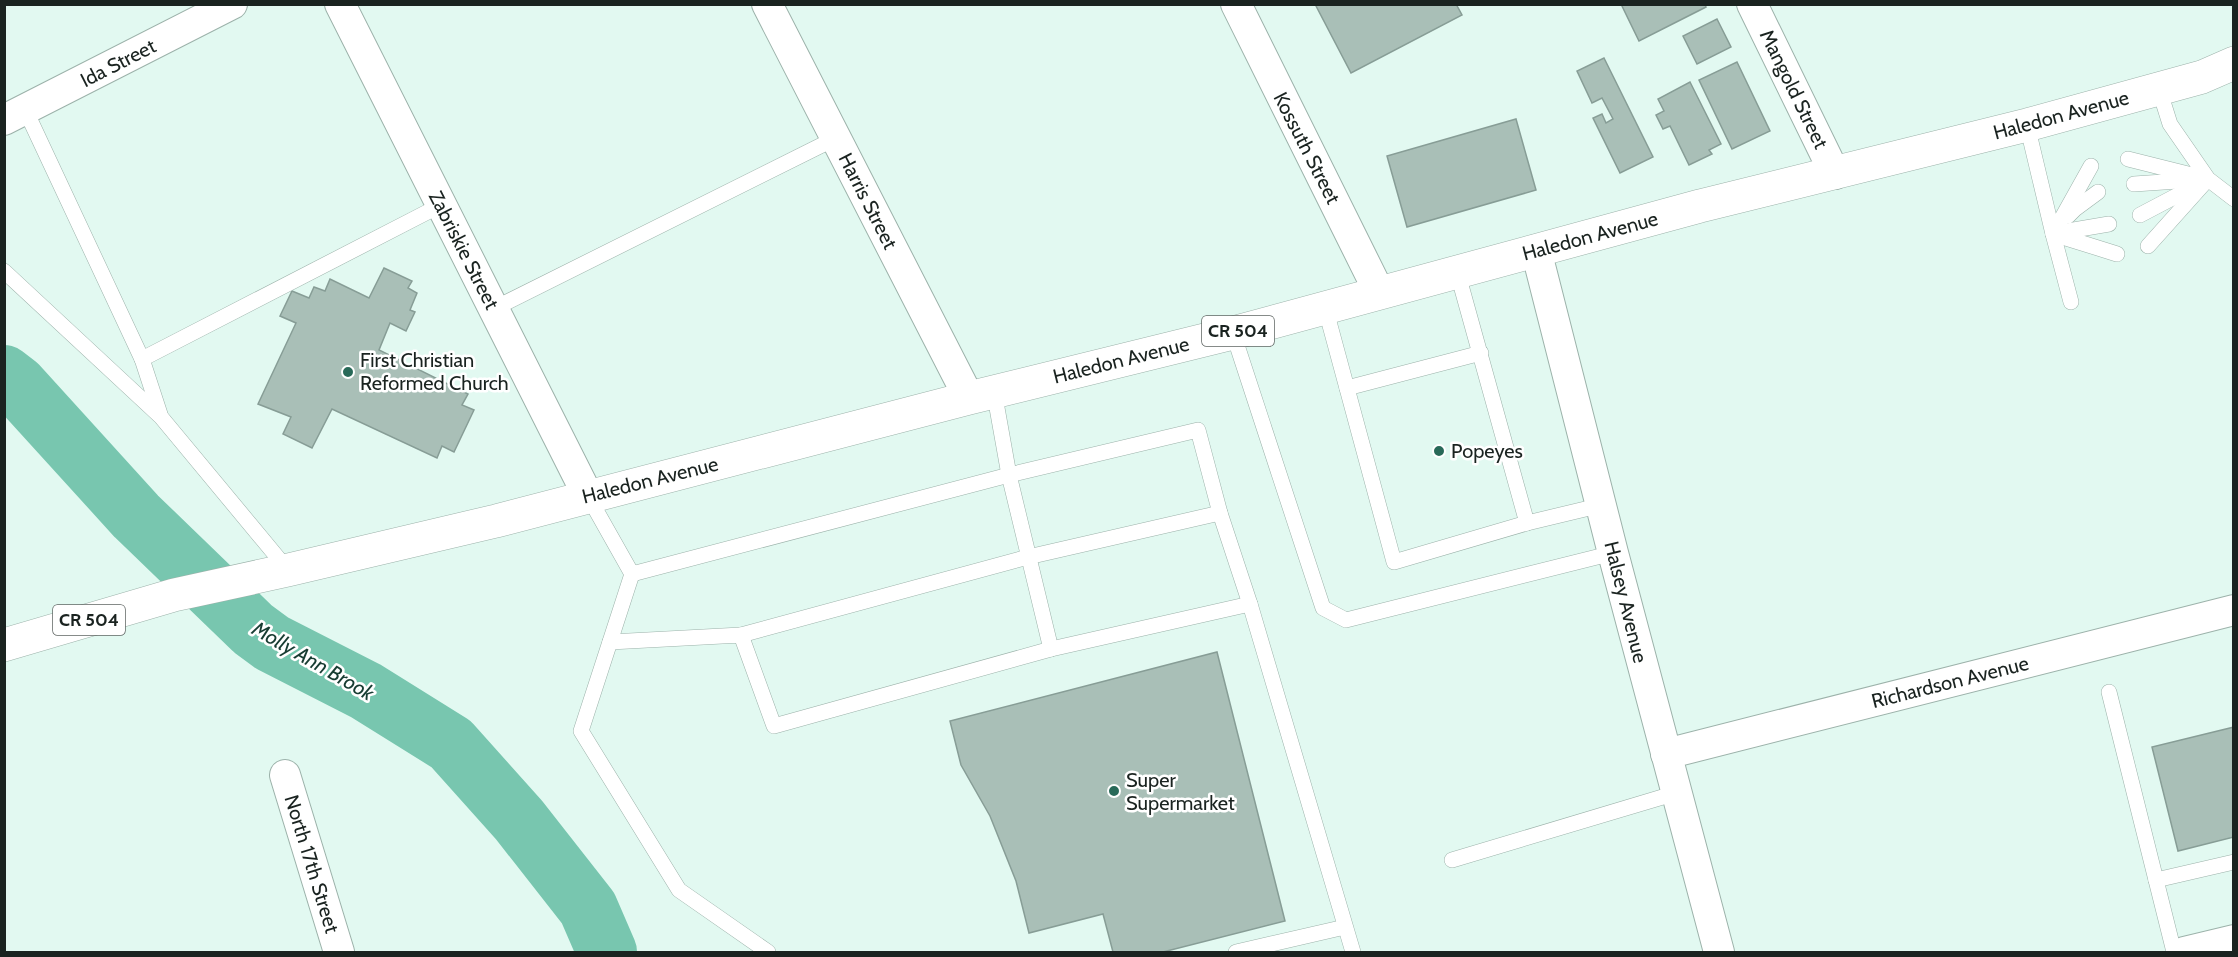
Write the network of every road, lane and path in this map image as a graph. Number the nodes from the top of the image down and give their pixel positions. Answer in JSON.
{"nodes":[{"id":1,"x":232,"y":4,"type":"edge"},
{"id":2,"x":340,"y":4,"type":"edge"},
{"id":3,"x":767,"y":4,"type":"edge"},
{"id":4,"x":1236,"y":4,"type":"edge"},
{"id":5,"x":1752,"y":4,"type":"edge"},
{"id":6,"x":2234,"y":63,"type":"edge"},
{"id":7,"x":2159,"y":89,"type":"junction"},
{"id":8,"x":15,"y":114,"type":"edge"},
{"id":9,"x":2027,"y":125,"type":"junction"},
{"id":10,"x":836,"y":138,"type":"junction"},
{"id":11,"x":2128,"y":159,"type":"dead end"},
{"id":12,"x":2091,"y":166,"type":"dead end"},
{"id":13,"x":1835,"y":174,"type":"junction"},
{"id":14,"x":2208,"y":179,"type":"junction"},
{"id":15,"x":2134,"y":184,"type":"dead end"},
{"id":16,"x":2098,"y":192,"type":"dead end"},
{"id":17,"x":2234,"y":199,"type":"edge"},
{"id":18,"x":441,"y":205,"type":"junction"},
{"id":19,"x":2140,"y":215,"type":"dead end"},
{"id":20,"x":2109,"y":224,"type":"dead end"},
{"id":21,"x":2053,"y":234,"type":"junction"},
{"id":22,"x":2148,"y":246,"type":"dead end"},
{"id":23,"x":1536,"y":250,"type":"junction"},
{"id":24,"x":2117,"y":254,"type":"dead end"},
{"id":25,"x":4,"y":271,"type":"edge"},
{"id":26,"x":1457,"y":271,"type":"junction"},
{"id":27,"x":1379,"y":292,"type":"junction"},
{"id":28,"x":2072,"y":302,"type":"dead end"},
{"id":29,"x":1325,"y":307,"type":"junction"},
{"id":30,"x":493,"y":309,"type":"junction"},
{"id":31,"x":1233,"y":333,"type":"junction"},
{"id":32,"x":1481,"y":352,"type":"junction"},
{"id":33,"x":142,"y":359,"type":"junction"},
{"id":34,"x":1347,"y":388,"type":"junction"},
{"id":35,"x":981,"y":394,"type":"junction"},
{"id":36,"x":161,"y":417,"type":"junction"},
{"id":37,"x":1009,"y":475,"type":"junction"},
{"id":38,"x":588,"y":496,"type":"junction"},
{"id":39,"x":1602,"y":505,"type":"junction"},
{"id":40,"x":1220,"y":513,"type":"junction"},
{"id":41,"x":1527,"y":524,"type":"junction"},
{"id":42,"x":1613,"y":553,"type":"junction"},
{"id":43,"x":1028,"y":557,"type":"junction"},
{"id":44,"x":288,"y":570,"type":"junction"},
{"id":45,"x":632,"y":574,"type":"junction"},
{"id":46,"x":1250,"y":604,"type":"junction"},
{"id":47,"x":2234,"y":610,"type":"edge"},
{"id":48,"x":741,"y":635,"type":"junction"},
{"id":49,"x":610,"y":642,"type":"junction"},
{"id":50,"x":4,"y":645,"type":"edge"},
{"id":51,"x":1051,"y":650,"type":"junction"},
{"id":52,"x":2109,"y":692,"type":"dead end"},
{"id":53,"x":1666,"y":754,"type":"junction"},
{"id":54,"x":285,"y":775,"type":"dead end"},
{"id":55,"x":1676,"y":793,"type":"junction"},
{"id":56,"x":1452,"y":860,"type":"dead end"},
{"id":57,"x":2234,"y":862,"type":"edge"},
{"id":58,"x":2156,"y":880,"type":"junction"},
{"id":59,"x":1345,"y":927,"type":"junction"},
{"id":60,"x":2234,"y":940,"type":"edge"},
{"id":61,"x":339,"y":952,"type":"edge"},
{"id":62,"x":768,"y":952,"type":"edge"},
{"id":63,"x":1236,"y":952,"type":"edge"},
{"id":64,"x":1353,"y":952,"type":"edge"},
{"id":65,"x":1719,"y":952,"type":"edge"},
{"id":66,"x":2174,"y":952,"type":"edge"},
{"id":67,"x":2184,"y":952,"type":"edge"}],
"edges":[{"from":1,"to":8,"type":"street","name":"Ida Street"},
{"from":2,"to":18,"type":"street","name":"Zabriskie Street"},
{"from":3,"to":10,"type":"street","name":"Harris Street"},
{"from":4,"to":27,"type":"street","name":"Kossuth Street"},
{"from":5,"to":13,"type":"street","name":"Mangold Street"},
{"from":6,"to":7,"type":"main road","name":"Haledon Avenue","number":"CR 504"},
{"from":7,"to":9,"type":"main road","name":"Haledon Avenue","number":"CR 504"},
{"from":7,"to":14,"type":"lane"},
{"from":8,"to":33,"type":"lane"},
{"from":9,"to":13,"type":"main road","name":"Haledon Avenue","number":"CR 504"},
{"from":9,"to":21,"type":"lane"},
{"from":10,"to":30,"type":"lane"},
{"from":10,"to":35,"type":"street","name":"Harris Street"},
{"from":11,"to":14,"type":"lane"},
{"from":12,"to":21,"type":"lane"},
{"from":13,"to":23,"type":"main road","name":"Haledon Avenue","number":"CR 504"},
{"from":14,"to":15,"type":"lane"},
{"from":14,"to":17,"type":"lane"},
{"from":14,"to":19,"type":"lane"},
{"from":14,"to":22,"type":"lane"},
{"from":16,"to":21,"type":"lane"},
{"from":18,"to":30,"type":"street","name":"Zabriskie Street"},
{"from":18,"to":33,"type":"lane"},
{"from":20,"to":21,"type":"lane"},
{"from":21,"to":24,"type":"lane"},
{"from":21,"to":28,"type":"lane"},
{"from":23,"to":26,"type":"main road","name":"Haledon Avenue","number":"CR 504"},
{"from":23,"to":39,"type":"street","name":"Halsey Avenue"},
{"from":25,"to":36,"type":"lane"},
{"from":26,"to":27,"type":"main road","name":"Haledon Avenue","number":"CR 504"},
{"from":26,"to":32,"type":"lane"},
{"from":27,"to":29,"type":"main road","name":"Haledon Avenue","number":"CR 504"},
{"from":29,"to":31,"type":"main road","name":"Haledon Avenue","number":"CR 504"},
{"from":29,"to":34,"type":"lane"},
{"from":30,"to":38,"type":"street","name":"Zabriskie Street"},
{"from":31,"to":35,"type":"main road","name":"Haledon Avenue","number":"CR 504"},
{"from":31,"to":42,"type":"lane"},
{"from":32,"to":34,"type":"lane"},
{"from":32,"to":41,"type":"lane"},
{"from":33,"to":36,"type":"lane"},
{"from":34,"to":41,"type":"lane"},
{"from":35,"to":37,"type":"lane"},
{"from":35,"to":38,"type":"main road","name":"Haledon Avenue","number":"CR 504"},
{"from":36,"to":44,"type":"lane"},
{"from":37,"to":40,"type":"lane"},
{"from":37,"to":43,"type":"lane"},
{"from":37,"to":45,"type":"lane"},
{"from":38,"to":44,"type":"main road","name":"Haledon Avenue","number":"CR 504"},
{"from":38,"to":45,"type":"lane"},
{"from":39,"to":41,"type":"lane"},
{"from":39,"to":42,"type":"street","name":"Halsey Avenue"},
{"from":40,"to":43,"type":"lane"},
{"from":40,"to":46,"type":"lane"},
{"from":42,"to":53,"type":"street","name":"Halsey Avenue"},
{"from":43,"to":48,"type":"lane"},
{"from":43,"to":51,"type":"lane"},
{"from":44,"to":50,"type":"main road","name":"Haledon Avenue","number":"CR 504"},
{"from":45,"to":49,"type":"lane"},
{"from":46,"to":51,"type":"lane"},
{"from":46,"to":59,"type":"lane"},
{"from":47,"to":53,"type":"street","name":"Richardson Avenue"},
{"from":48,"to":49,"type":"lane"},
{"from":48,"to":51,"type":"lane"},
{"from":49,"to":62,"type":"lane"},
{"from":52,"to":58,"type":"lane"},
{"from":53,"to":55,"type":"street","name":"Halsey Avenue"},
{"from":54,"to":61,"type":"street","name":"North 17th Street"},
{"from":55,"to":56,"type":"lane"},
{"from":55,"to":65,"type":"street","name":"Halsey Avenue"},
{"from":57,"to":58,"type":"lane"},
{"from":58,"to":66,"type":"lane"},
{"from":59,"to":63,"type":"lane"},
{"from":59,"to":64,"type":"lane"},
{"from":60,"to":67,"type":"street"}]}
